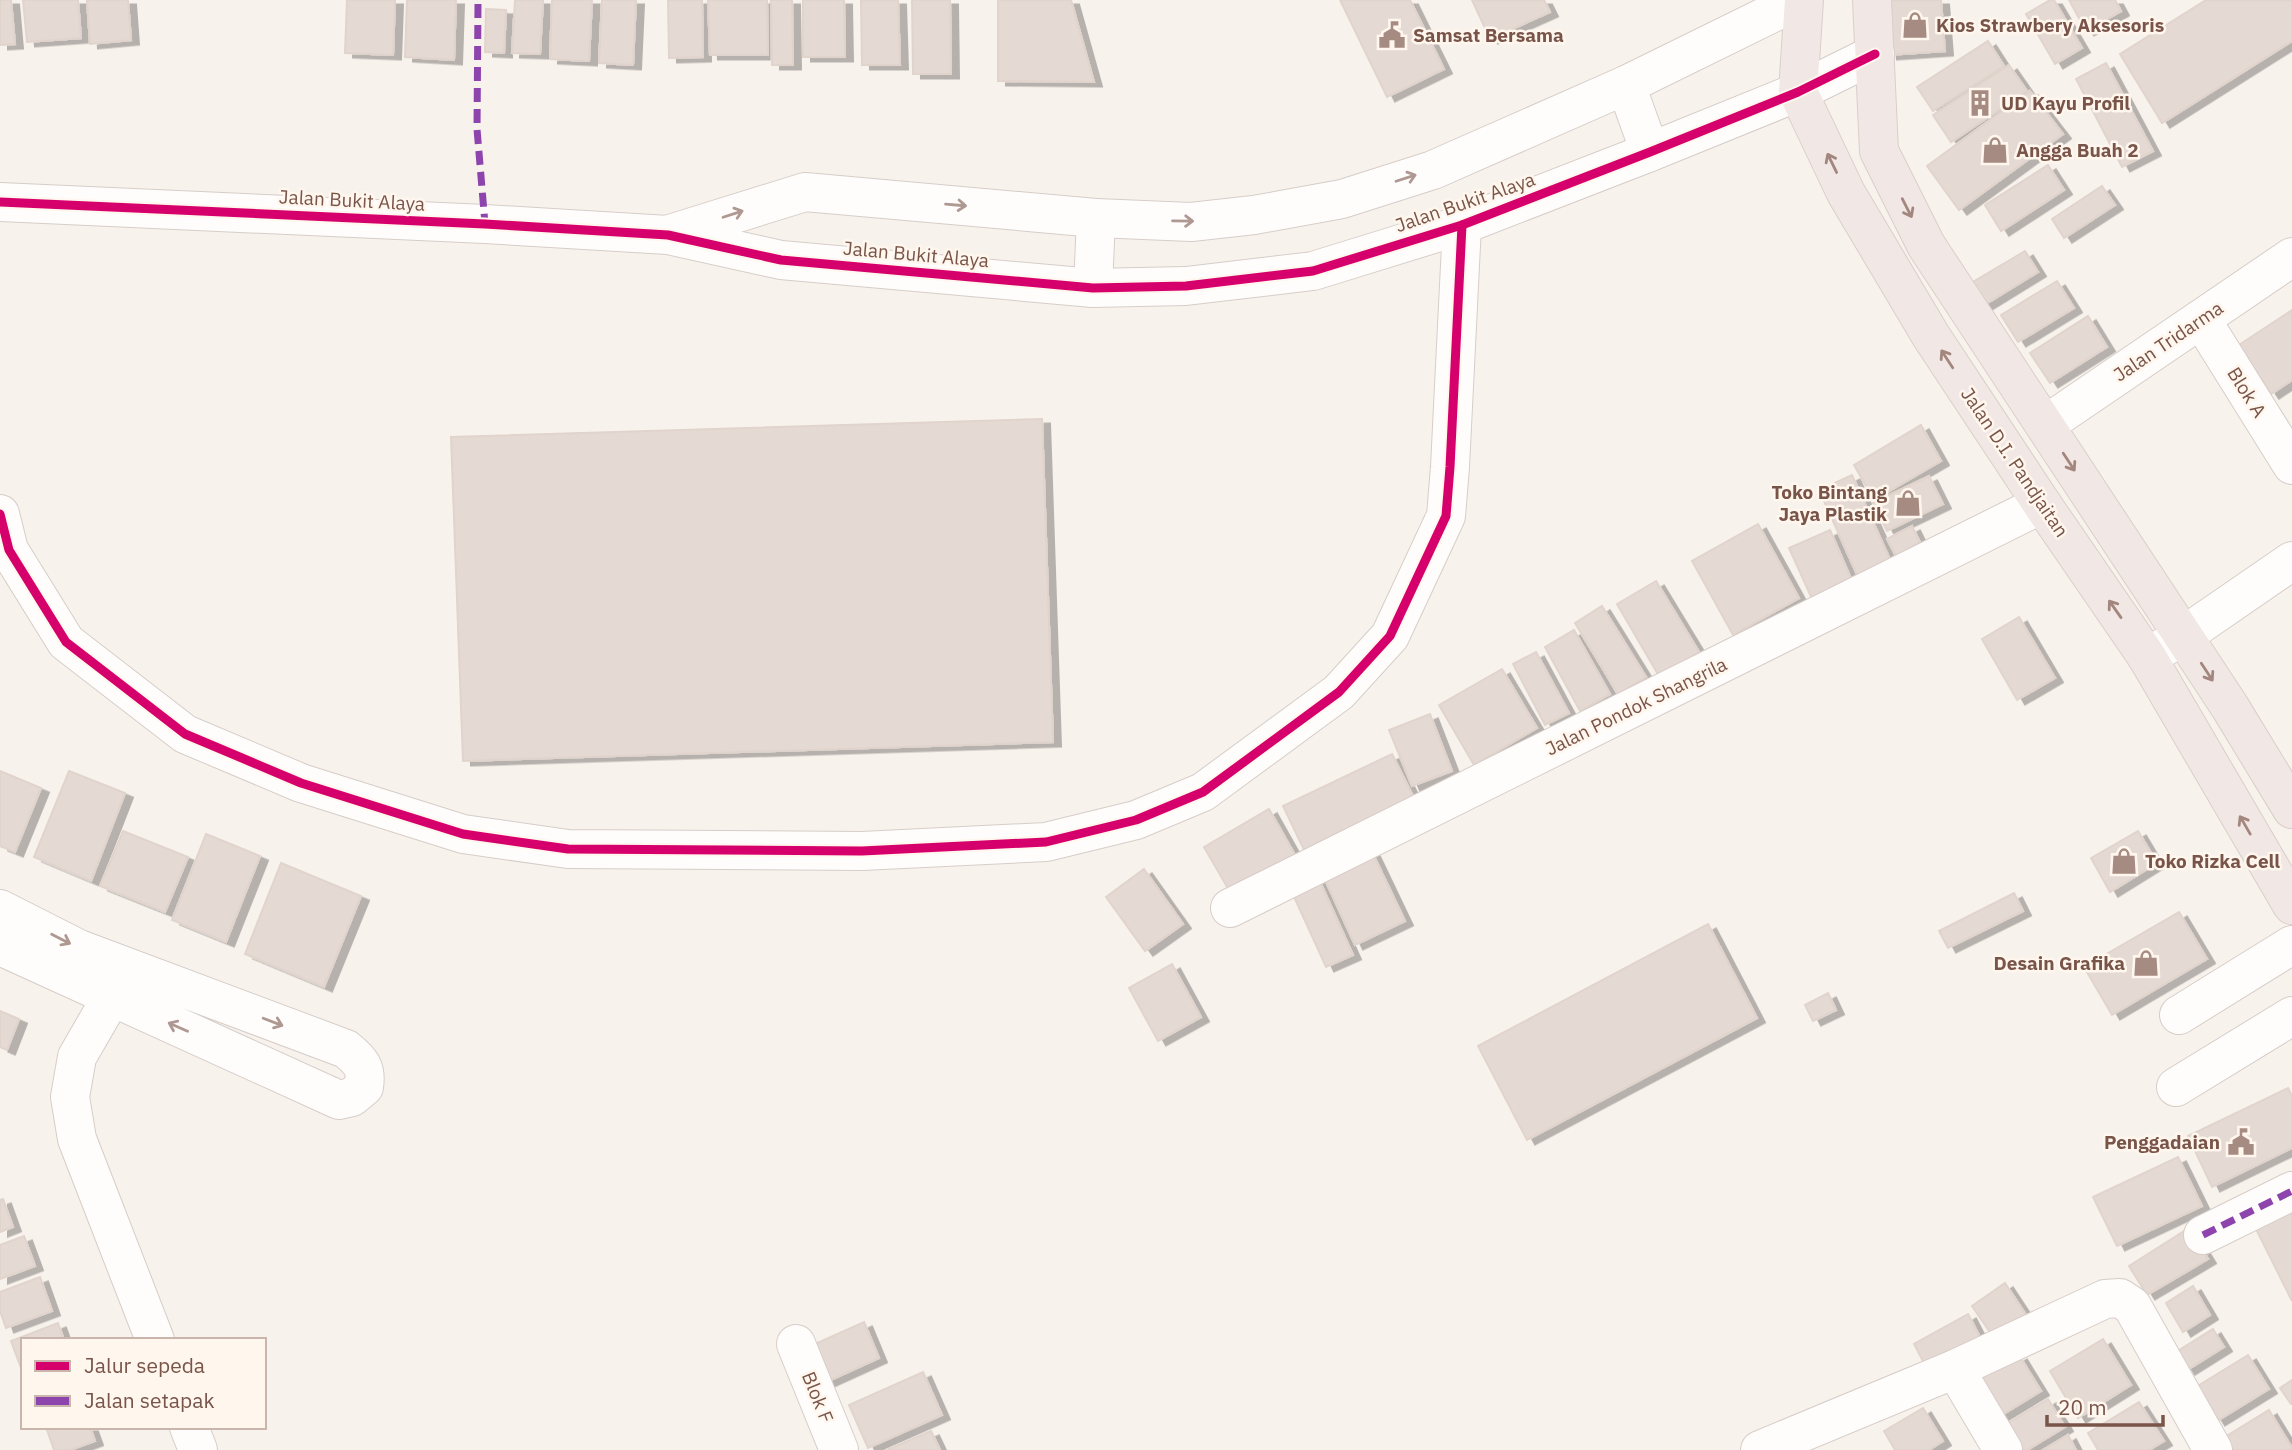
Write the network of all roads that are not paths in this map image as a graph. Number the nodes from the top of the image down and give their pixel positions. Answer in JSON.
{"nodes":[{"id":1,"x":1801,"y":0,"type":"edge"},
{"id":2,"x":1872,"y":0,"type":"edge"},
{"id":3,"x":1875,"y":54,"type":"junction"},
{"id":4,"x":1626,"y":85,"type":"junction"},
{"id":5,"x":1798,"y":92,"type":"junction"},
{"id":6,"x":1650,"y":152,"type":"junction"},
{"id":7,"x":0,"y":202,"type":"edge"},
{"id":8,"x":1096,"y":218,"type":"junction"},
{"id":9,"x":1462,"y":225,"type":"junction"},
{"id":10,"x":668,"y":235,"type":"junction"},
{"id":11,"x":2292,"y":257,"type":"edge"},
{"id":12,"x":1093,"y":288,"type":"junction"},
{"id":13,"x":2201,"y":319,"type":"junction"},
{"id":14,"x":2045,"y":425,"type":"junction"},
{"id":15,"x":2292,"y":465,"type":"edge"},
{"id":16,"x":2042,"y":504,"type":"junction"},
{"id":17,"x":0,"y":513,"type":"edge"},
{"id":18,"x":2292,"y":561,"type":"edge"},
{"id":19,"x":2183,"y":636,"type":"junction"},
{"id":20,"x":2147,"y":657,"type":"junction"},
{"id":21,"x":2292,"y":809,"type":"edge"},
{"id":22,"x":2292,"y":905,"type":"edge"},
{"id":23,"x":1230,"y":908,"type":"dead end"},
{"id":24,"x":0,"y":909,"type":"edge"},
{"id":25,"x":2292,"y":945,"type":"edge"},
{"id":26,"x":0,"y":946,"type":"edge"},
{"id":27,"x":111,"y":998,"type":"junction"},
{"id":28,"x":2179,"y":1015,"type":"dead end"},
{"id":29,"x":2292,"y":1016,"type":"edge"},
{"id":30,"x":326,"y":1042,"type":"junction"},
{"id":31,"x":307,"y":1085,"type":"junction"},
{"id":32,"x":2176,"y":1087,"type":"dead end"},
{"id":33,"x":2292,"y":1191,"type":"edge"},
{"id":34,"x":2203,"y":1235,"type":"dead end"},
{"id":35,"x":154,"y":1338,"type":"edge"},
{"id":36,"x":796,"y":1344,"type":"dead end"},
{"id":37,"x":1955,"y":1369,"type":"junction"},
{"id":38,"x":190,"y":1429,"type":"edge"},
{"id":39,"x":1775,"y":1447,"type":"edge"},
{"id":40,"x":198,"y":1450,"type":"edge"},
{"id":41,"x":839,"y":1450,"type":"edge"},
{"id":42,"x":2003,"y":1450,"type":"edge"},
{"id":43,"x":2213,"y":1450,"type":"edge"}],
"edges":[{"from":1,"to":4,"type":"street","name":"Jalan Bukit Alaya"},
{"from":1,"to":5,"type":"highway","name":"Jalan D.I. Pandjaitan"},
{"from":2,"to":3,"type":"highway"},
{"from":3,"to":5,"type":"street","name":"Jalan Bukit Alaya"},
{"from":3,"to":14,"type":"highway","one_way":true},
{"from":4,"to":6,"type":"street"},
{"from":8,"to":4,"type":"street","name":"Jalan Bukit Alaya","one_way":true},
{"from":5,"to":6,"type":"street","name":"Jalan Bukit Alaya"},
{"from":16,"to":5,"type":"highway","name":"Jalan D.I. Pandjaitan","one_way":true},
{"from":6,"to":9,"type":"street","name":"Jalan Bukit Alaya"},
{"from":7,"to":10,"type":"street","name":"Jalan Bukit Alaya"},
{"from":10,"to":8,"type":"street","name":"Jalan Bukit Alaya","one_way":true},
{"from":8,"to":12,"type":"street"},
{"from":9,"to":12,"type":"street","name":"Jalan Bukit Alaya"},
{"from":9,"to":17,"type":"street"},
{"from":10,"to":12,"type":"street","name":"Jalan Bukit Alaya"},
{"from":11,"to":13,"type":"street","name":"Jalan Tridarma"},
{"from":13,"to":14,"type":"street","name":"Jalan Tridarma"},
{"from":13,"to":15,"type":"street","name":"Blok A"},
{"from":14,"to":19,"type":"highway","one_way":true},
{"from":20,"to":16,"type":"highway","name":"Jalan D.I. Pandjaitan","one_way":true},
{"from":16,"to":23,"type":"street","name":"Jalan Pondok Shangrila"},
{"from":18,"to":19,"type":"street"},
{"from":19,"to":20,"type":"street"},
{"from":19,"to":21,"type":"highway","one_way":true},
{"from":22,"to":20,"type":"highway","name":"Jalan D.I. Pandjaitan","one_way":true},
{"from":24,"to":30,"type":"street","one_way":true},
{"from":25,"to":28,"type":"street"},
{"from":26,"to":27,"type":"street"},
{"from":31,"to":27,"type":"street","one_way":true},
{"from":27,"to":35,"type":"street"},
{"from":29,"to":32,"type":"street"},
{"from":30,"to":31,"type":"street"},
{"from":30,"to":31,"type":"street"},
{"from":33,"to":34,"type":"street"},
{"from":36,"to":41,"type":"street","name":"Blok F"},
{"from":37,"to":39,"type":"street"},
{"from":37,"to":42,"type":"street"},
{"from":37,"to":43,"type":"street"},
{"from":38,"to":40,"type":"street"}]}
